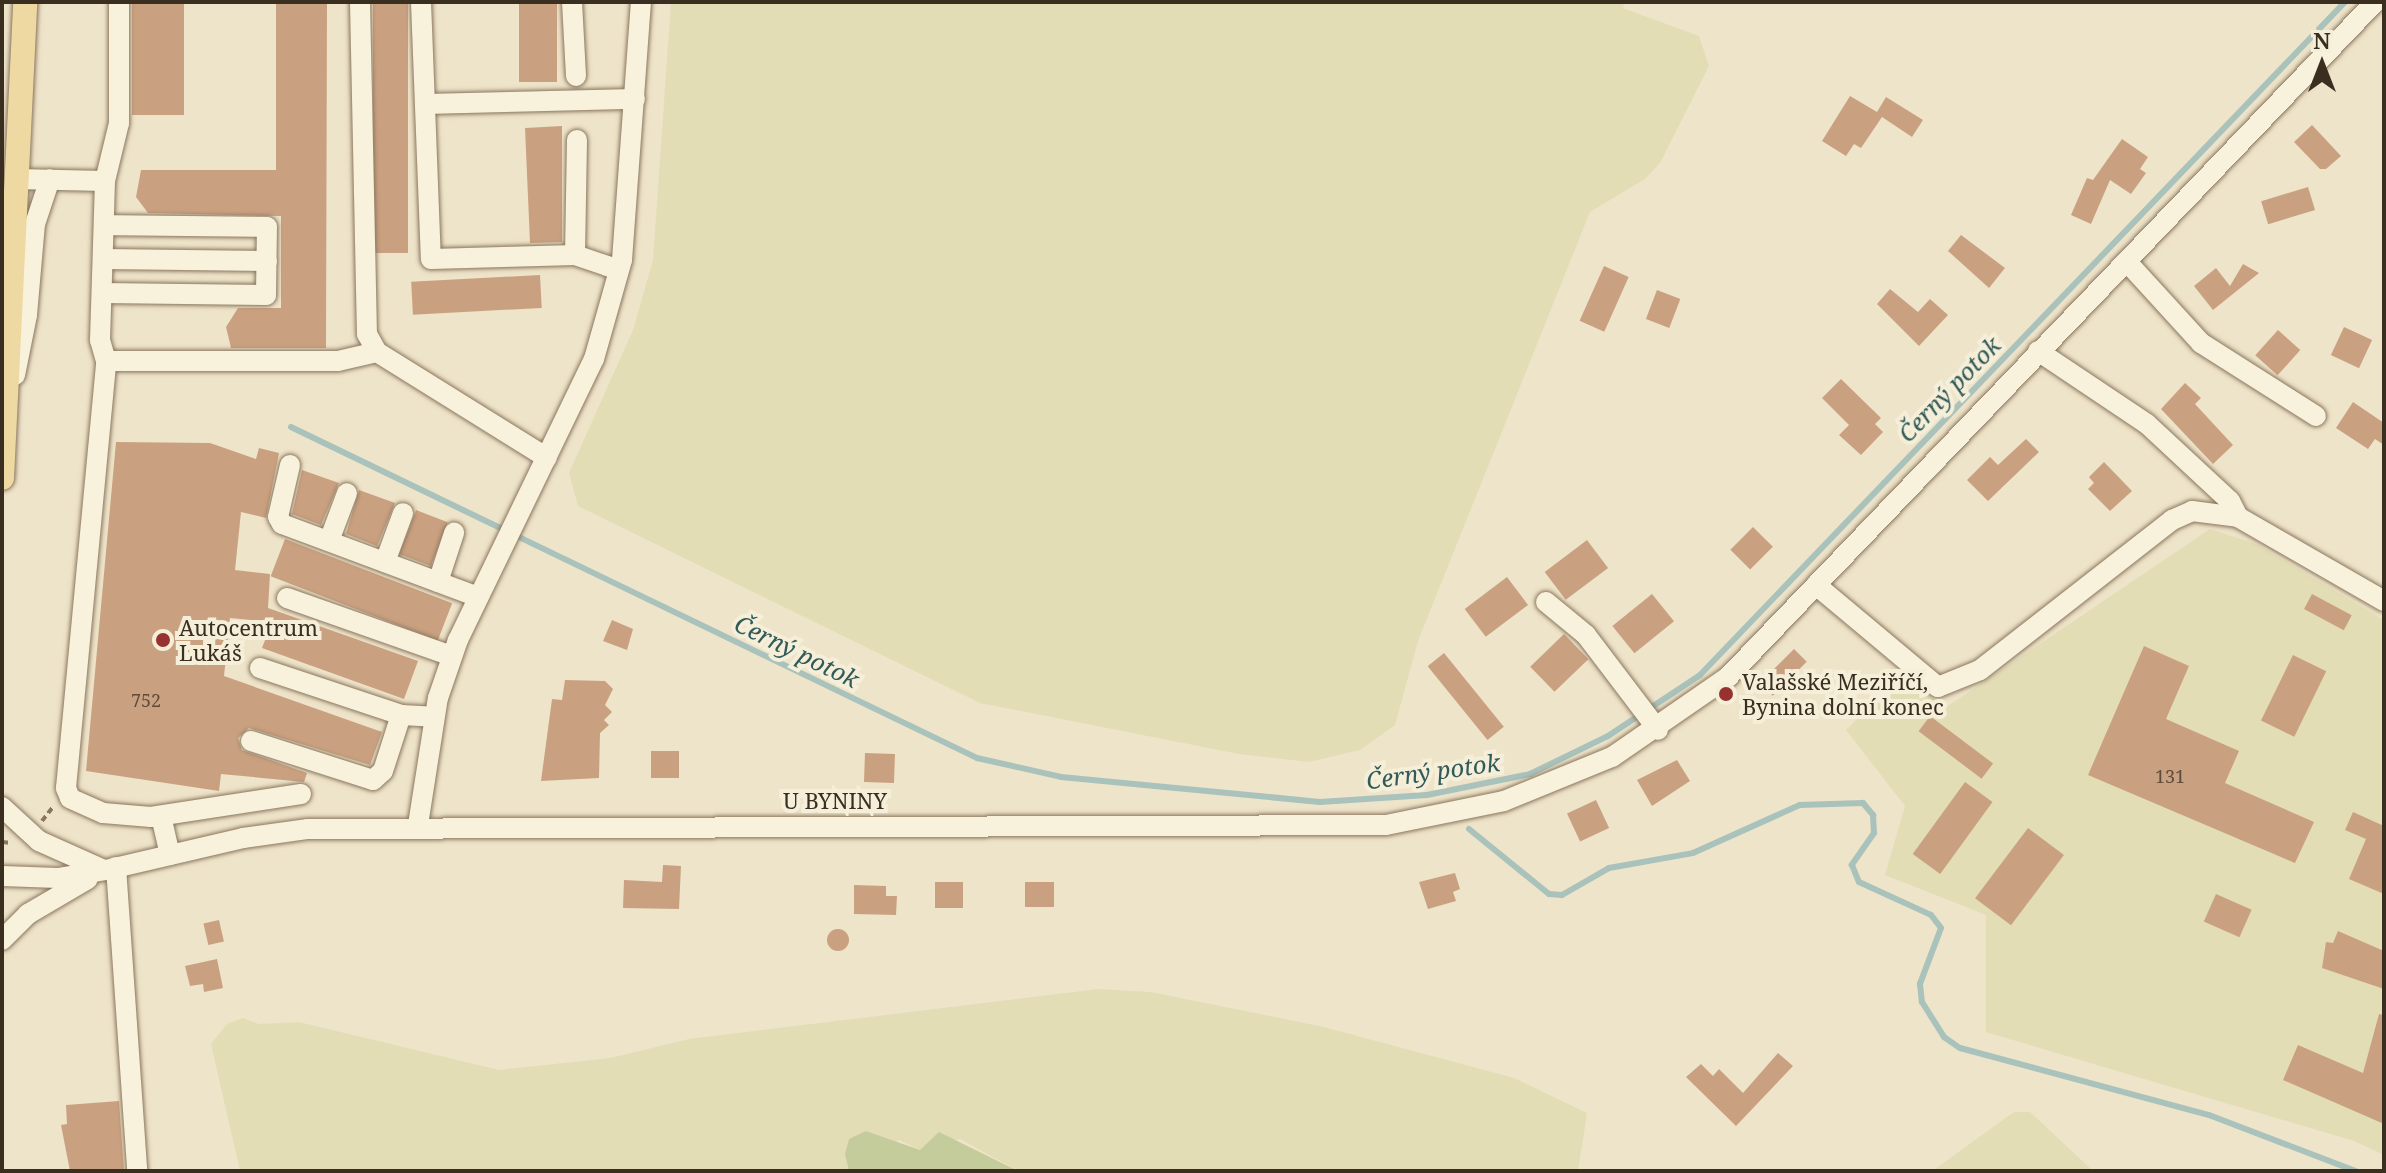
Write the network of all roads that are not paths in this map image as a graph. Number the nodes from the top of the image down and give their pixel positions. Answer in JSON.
{"nodes":[{"id":1,"x":25,"y":2,"type":"edge"},
{"id":2,"x":119,"y":2,"type":"edge"},
{"id":3,"x":360,"y":2,"type":"edge"},
{"id":4,"x":421,"y":2,"type":"edge"},
{"id":5,"x":572,"y":2,"type":"edge"},
{"id":6,"x":641,"y":2,"type":"edge"},
{"id":7,"x":2375,"y":2,"type":"edge"},
{"id":8,"x":576,"y":76,"type":"dead end"},
{"id":9,"x":635,"y":99,"type":"junction"},
{"id":10,"x":425,"y":104,"type":"junction"},
{"id":11,"x":577,"y":140,"type":"dead end"},
{"id":12,"x":16,"y":179,"type":"junction"},
{"id":13,"x":50,"y":179,"type":"junction"},
{"id":14,"x":105,"y":181,"type":"junction"},
{"id":15,"x":104,"y":225,"type":"junction"},
{"id":16,"x":575,"y":255,"type":"junction"},
{"id":17,"x":103,"y":259,"type":"junction"},
{"id":18,"x":267,"y":261,"type":"junction"},
{"id":19,"x":2127,"y":262,"type":"junction"},
{"id":20,"x":619,"y":270,"type":"junction"},
{"id":21,"x":102,"y":293,"type":"junction"},
{"id":22,"x":2038,"y":351,"type":"junction"},
{"id":23,"x":377,"y":352,"type":"junction"},
{"id":24,"x":106,"y":361,"type":"junction"},
{"id":25,"x":2316,"y":416,"type":"dead end"},
{"id":26,"x":5,"y":421,"type":"junction"},
{"id":27,"x":547,"y":458,"type":"junction"},
{"id":28,"x":290,"y":465,"type":"dead end"},
{"id":29,"x":2,"y":478,"type":"edge"},
{"id":30,"x":347,"y":493,"type":"dead end"},
{"id":31,"x":403,"y":513,"type":"dead end"},
{"id":32,"x":2238,"y":517,"type":"junction"},
{"id":33,"x":454,"y":533,"type":"dead end"},
{"id":34,"x":329,"y":541,"type":"junction"},
{"id":35,"x":385,"y":562,"type":"junction"},
{"id":36,"x":438,"y":582,"type":"junction"},
{"id":37,"x":1816,"y":585,"type":"junction"},
{"id":38,"x":478,"y":597,"type":"junction"},
{"id":39,"x":287,"y":598,"type":"dead end"},
{"id":40,"x":2384,"y":601,"type":"edge"},
{"id":41,"x":1546,"y":602,"type":"dead end"},
{"id":42,"x":452,"y":656,"type":"junction"},
{"id":43,"x":260,"y":668,"type":"dead end"},
{"id":44,"x":401,"y":715,"type":"junction"},
{"id":45,"x":434,"y":717,"type":"junction"},
{"id":46,"x":1655,"y":726,"type":"junction"},
{"id":47,"x":251,"y":741,"type":"dead end"},
{"id":48,"x":301,"y":794,"type":"dead end"},
{"id":49,"x":2,"y":807,"type":"edge"},
{"id":50,"x":161,"y":816,"type":"junction"},
{"id":51,"x":418,"y":825,"type":"junction"},
{"id":52,"x":170,"y":855,"type":"junction"},
{"id":53,"x":111,"y":869,"type":"junction"},
{"id":54,"x":2,"y":876,"type":"edge"},
{"id":55,"x":2,"y":940,"type":"edge"},
{"id":56,"x":137,"y":1171,"type":"edge"}],
"edges":[{"from":1,"to":12,"type":"main road"},
{"from":2,"to":14,"type":"street"},
{"from":3,"to":23,"type":"street"},
{"from":4,"to":10,"type":"street"},
{"from":5,"to":8,"type":"street"},
{"from":6,"to":9,"type":"street"},
{"from":7,"to":19,"type":"street","name":"U BYNINY"},
{"from":9,"to":10,"type":"street"},
{"from":9,"to":20,"type":"street"},
{"from":10,"to":16,"type":"street"},
{"from":11,"to":16,"type":"street"},
{"from":12,"to":13,"type":"street"},
{"from":12,"to":26,"type":"main road"},
{"from":13,"to":14,"type":"street"},
{"from":13,"to":26,"type":"street"},
{"from":14,"to":15,"type":"street"},
{"from":15,"to":17,"type":"street"},
{"from":15,"to":18,"type":"street"},
{"from":16,"to":20,"type":"street"},
{"from":17,"to":18,"type":"street"},
{"from":17,"to":21,"type":"street"},
{"from":18,"to":21,"type":"street"},
{"from":19,"to":22,"type":"street","name":"U BYNINY"},
{"from":19,"to":25,"type":"street"},
{"from":20,"to":27,"type":"street"},
{"from":21,"to":24,"type":"street"},
{"from":22,"to":32,"type":"street"},
{"from":22,"to":37,"type":"street","name":"U BYNINY"},
{"from":23,"to":24,"type":"street"},
{"from":23,"to":27,"type":"street"},
{"from":24,"to":50,"type":"street"},
{"from":26,"to":29,"type":"main road"},
{"from":27,"to":38,"type":"street"},
{"from":28,"to":34,"type":"street"},
{"from":30,"to":34,"type":"street"},
{"from":31,"to":35,"type":"street"},
{"from":32,"to":37,"type":"street"},
{"from":32,"to":40,"type":"street"},
{"from":33,"to":36,"type":"street"},
{"from":34,"to":35,"type":"street"},
{"from":35,"to":36,"type":"street"},
{"from":36,"to":38,"type":"street"},
{"from":37,"to":46,"type":"street","name":"U BYNINY"},
{"from":38,"to":42,"type":"street"},
{"from":39,"to":42,"type":"street"},
{"from":41,"to":46,"type":"street"},
{"from":42,"to":45,"type":"street"},
{"from":43,"to":44,"type":"street"},
{"from":44,"to":45,"type":"street"},
{"from":44,"to":47,"type":"street"},
{"from":45,"to":51,"type":"street"},
{"from":46,"to":51,"type":"street","name":"U BYNINY"},
{"from":48,"to":50,"type":"street"},
{"from":49,"to":53,"type":"street"},
{"from":50,"to":52,"type":"street"},
{"from":51,"to":52,"type":"street","name":"U BYNINY"},
{"from":52,"to":53,"type":"street","name":"U BYNINY"},
{"from":53,"to":54,"type":"street"},
{"from":53,"to":55,"type":"street"},
{"from":53,"to":56,"type":"street"}]}
